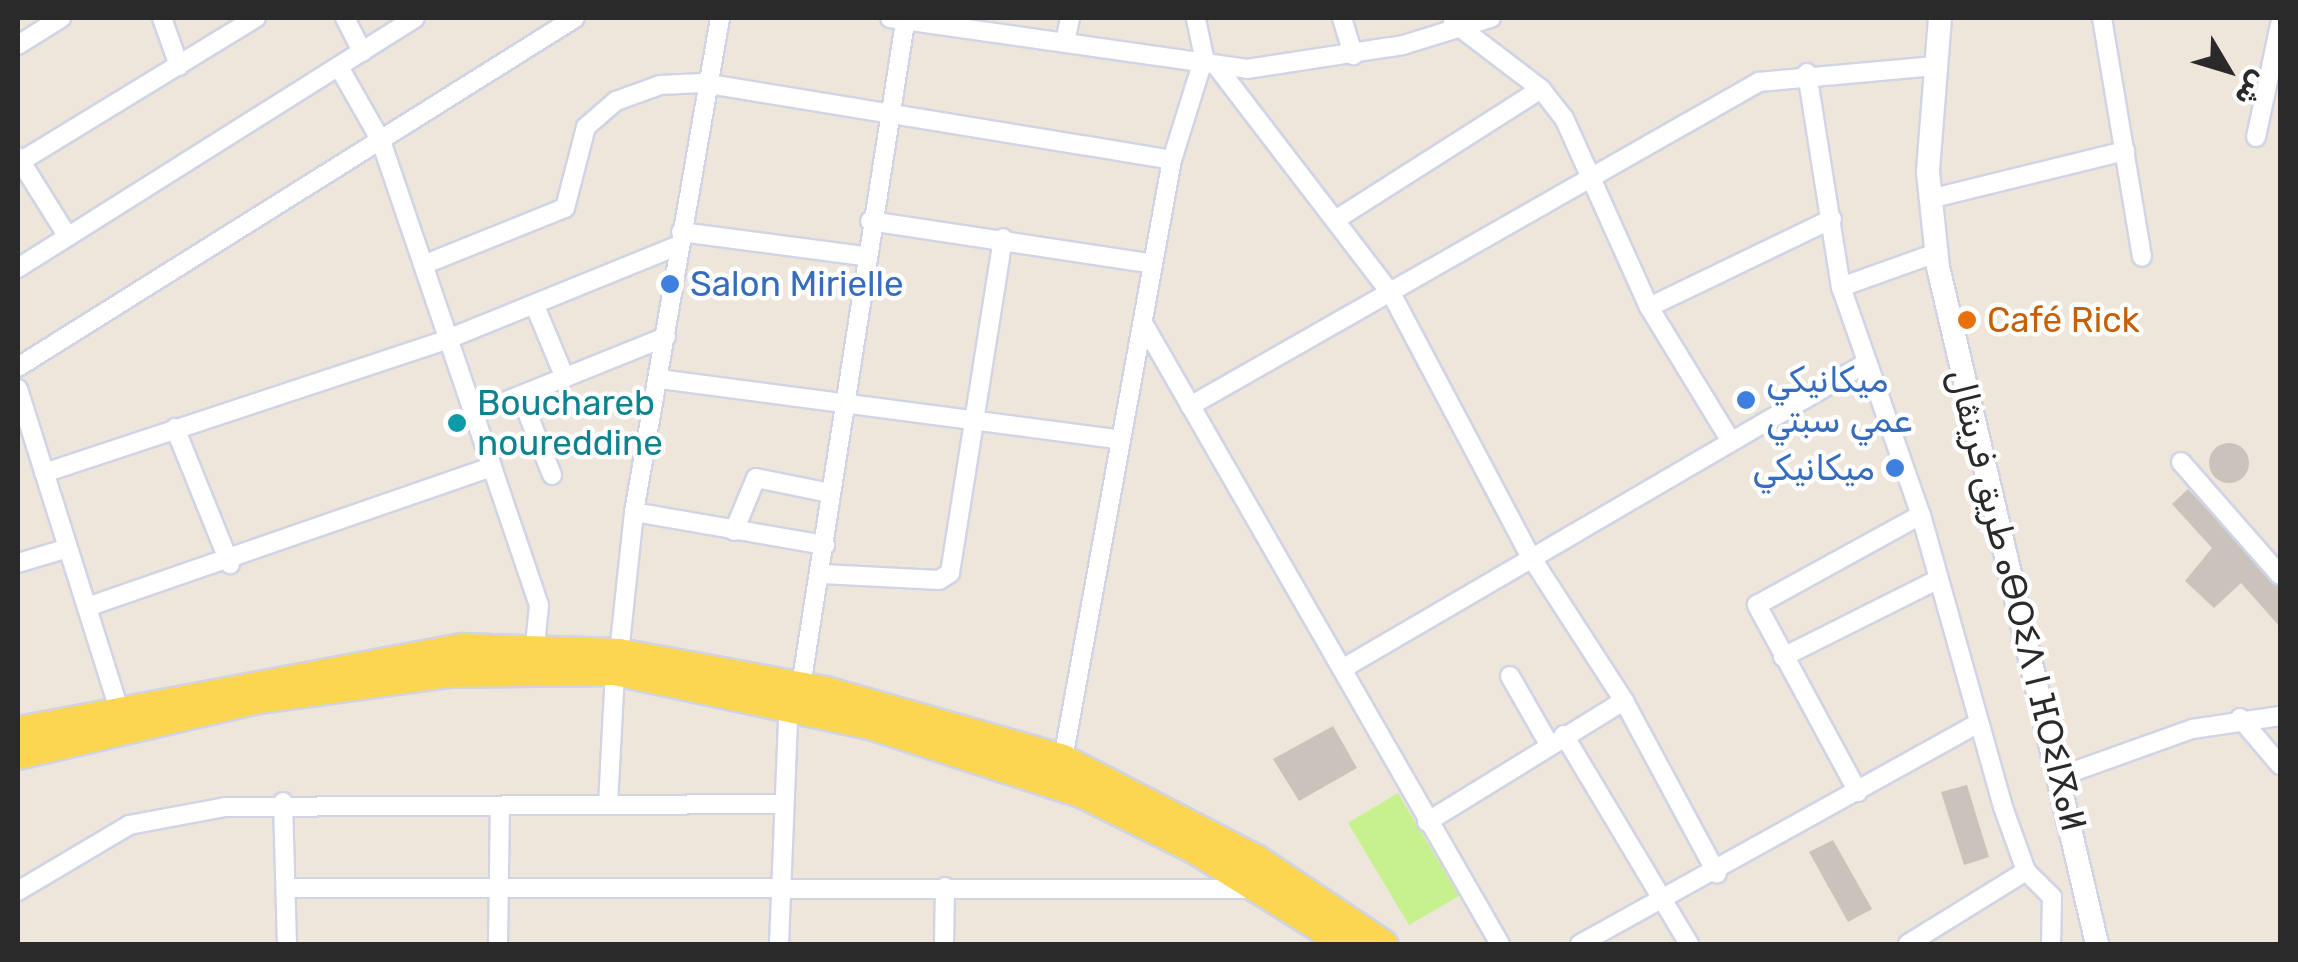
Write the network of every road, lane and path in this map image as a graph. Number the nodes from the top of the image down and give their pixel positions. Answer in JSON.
{"nodes":[{"id":1,"x":61,"y":18,"type":"edge"},
{"id":2,"x":162,"y":18,"type":"edge"},
{"id":3,"x":256,"y":18,"type":"edge"},
{"id":4,"x":344,"y":18,"type":"edge"},
{"id":5,"x":414,"y":18,"type":"edge"},
{"id":6,"x":576,"y":18,"type":"edge"},
{"id":7,"x":720,"y":18,"type":"edge"},
{"id":8,"x":1070,"y":18,"type":"edge"},
{"id":9,"x":1196,"y":18,"type":"edge"},
{"id":10,"x":1342,"y":18,"type":"edge"},
{"id":11,"x":1491,"y":18,"type":"edge"},
{"id":12,"x":1940,"y":18,"type":"edge"},
{"id":13,"x":2102,"y":18,"type":"edge"},
{"id":14,"x":897,"y":20,"type":"edge"},
{"id":15,"x":1454,"y":23,"type":"edge"},
{"id":16,"x":2280,"y":24,"type":"edge"},
{"id":17,"x":1066,"y":42,"type":"junction"},
{"id":18,"x":18,"y":45,"type":"edge"},
{"id":19,"x":362,"y":52,"type":"junction"},
{"id":20,"x":1353,"y":55,"type":"junction"},
{"id":21,"x":179,"y":66,"type":"junction"},
{"id":22,"x":1934,"y":66,"type":"junction"},
{"id":23,"x":339,"y":67,"type":"junction"},
{"id":24,"x":1208,"y":68,"type":"junction"},
{"id":25,"x":1807,"y":73,"type":"junction"},
{"id":26,"x":702,"y":83,"type":"junction"},
{"id":27,"x":1541,"y":89,"type":"junction"},
{"id":28,"x":888,"y":118,"type":"junction"},
{"id":29,"x":2256,"y":137,"type":"dead end"},
{"id":30,"x":380,"y":140,"type":"junction"},
{"id":31,"x":2125,"y":151,"type":"junction"},
{"id":32,"x":1172,"y":160,"type":"junction"},
{"id":33,"x":18,"y":161,"type":"edge"},
{"id":34,"x":1594,"y":177,"type":"junction"},
{"id":35,"x":1930,"y":199,"type":"junction"},
{"id":36,"x":1340,"y":217,"type":"junction"},
{"id":37,"x":1832,"y":219,"type":"junction"},
{"id":38,"x":870,"y":221,"type":"junction"},
{"id":39,"x":68,"y":237,"type":"junction"},
{"id":40,"x":680,"y":238,"type":"junction"},
{"id":41,"x":1003,"y":238,"type":"junction"},
{"id":42,"x":1936,"y":252,"type":"junction"},
{"id":43,"x":863,"y":256,"type":"junction"},
{"id":44,"x":2142,"y":258,"type":"dead end"},
{"id":45,"x":1154,"y":264,"type":"junction"},
{"id":46,"x":423,"y":265,"type":"junction"},
{"id":47,"x":18,"y":268,"type":"edge"},
{"id":48,"x":1841,"y":288,"type":"junction"},
{"id":49,"x":1392,"y":296,"type":"junction"},
{"id":50,"x":535,"y":306,"type":"junction"},
{"id":51,"x":1650,"y":307,"type":"junction"},
{"id":52,"x":1143,"y":323,"type":"junction"},
{"id":53,"x":666,"y":338,"type":"junction"},
{"id":54,"x":448,"y":339,"type":"junction"},
{"id":55,"x":1863,"y":365,"type":"junction"},
{"id":56,"x":18,"y":367,"type":"edge"},
{"id":57,"x":565,"y":378,"type":"junction"},
{"id":58,"x":660,"y":379,"type":"junction"},
{"id":59,"x":18,"y":390,"type":"edge"},
{"id":60,"x":520,"y":397,"type":"junction"},
{"id":61,"x":841,"y":399,"type":"junction"},
{"id":62,"x":1190,"y":406,"type":"junction"},
{"id":63,"x":474,"y":414,"type":"junction"},
{"id":64,"x":973,"y":423,"type":"junction"},
{"id":65,"x":175,"y":428,"type":"junction"},
{"id":66,"x":1729,"y":438,"type":"junction"},
{"id":67,"x":1121,"y":440,"type":"junction"},
{"id":68,"x":2181,"y":462,"type":"dead end"},
{"id":69,"x":492,"y":467,"type":"junction"},
{"id":70,"x":44,"y":472,"type":"junction"},
{"id":71,"x":552,"y":475,"type":"dead end"},
{"id":72,"x":830,"y":494,"type":"junction"},
{"id":73,"x":634,"y":512,"type":"junction"},
{"id":74,"x":1921,"y":516,"type":"junction"},
{"id":75,"x":734,"y":530,"type":"junction"},
{"id":76,"x":825,"y":545,"type":"junction"},
{"id":77,"x":68,"y":548,"type":"junction"},
{"id":78,"x":1529,"y":554,"type":"junction"},
{"id":79,"x":18,"y":563,"type":"edge"},
{"id":80,"x":230,"y":564,"type":"junction"},
{"id":81,"x":822,"y":574,"type":"junction"},
{"id":82,"x":2280,"y":575,"type":"edge"},
{"id":83,"x":1937,"y":580,"type":"junction"},
{"id":84,"x":87,"y":607,"type":"junction"},
{"id":85,"x":534,"y":646,"type":"junction"},
{"id":86,"x":1783,"y":657,"type":"junction"},
{"id":87,"x":617,"y":662,"type":"junction"},
{"id":88,"x":1342,"y":669,"type":"junction"},
{"id":89,"x":1510,"y":676,"type":"dead end"},
{"id":90,"x":793,"y":692,"type":"junction"},
{"id":91,"x":1624,"y":701,"type":"junction"},
{"id":92,"x":119,"y":709,"type":"junction"},
{"id":93,"x":2280,"y":716,"type":"edge"},
{"id":94,"x":2240,"y":718,"type":"junction"},
{"id":95,"x":1979,"y":723,"type":"junction"},
{"id":96,"x":18,"y":731,"type":"edge"},
{"id":97,"x":1557,"y":739,"type":"junction"},
{"id":98,"x":18,"y":754,"type":"edge"},
{"id":99,"x":1063,"y":759,"type":"junction"},
{"id":100,"x":2280,"y":765,"type":"edge"},
{"id":101,"x":2061,"y":776,"type":"junction"},
{"id":102,"x":1858,"y":792,"type":"junction"},
{"id":103,"x":283,"y":802,"type":"junction"},
{"id":104,"x":779,"y":804,"type":"junction"},
{"id":105,"x":608,"y":805,"type":"junction"},
{"id":106,"x":500,"y":806,"type":"junction"},
{"id":107,"x":1427,"y":822,"type":"junction"},
{"id":108,"x":2026,"y":870,"type":"junction"},
{"id":109,"x":1717,"y":874,"type":"junction"},
{"id":110,"x":499,"y":882,"type":"junction"},
{"id":111,"x":781,"y":885,"type":"junction"},
{"id":112,"x":945,"y":887,"type":"junction"},
{"id":113,"x":286,"y":888,"type":"junction"},
{"id":114,"x":1262,"y":889,"type":"junction"},
{"id":115,"x":18,"y":892,"type":"edge"},
{"id":116,"x":1664,"y":902,"type":"junction"},
{"id":117,"x":287,"y":944,"type":"edge"},
{"id":118,"x":498,"y":944,"type":"edge"},
{"id":119,"x":778,"y":944,"type":"edge"},
{"id":120,"x":944,"y":944,"type":"edge"},
{"id":121,"x":1346,"y":944,"type":"edge"},
{"id":122,"x":1383,"y":944,"type":"edge"},
{"id":123,"x":1500,"y":944,"type":"edge"},
{"id":124,"x":1580,"y":944,"type":"edge"},
{"id":125,"x":1689,"y":944,"type":"edge"},
{"id":126,"x":1908,"y":944,"type":"edge"},
{"id":127,"x":2051,"y":944,"type":"edge"},
{"id":128,"x":2097,"y":944,"type":"edge"}],
"edges":[{"from":1,"to":18,"type":"street"},
{"from":2,"to":21,"type":"street"},
{"from":3,"to":21,"type":"street"},
{"from":4,"to":19,"type":"street"},
{"from":5,"to":19,"type":"street"},
{"from":6,"to":30,"type":"street"},
{"from":7,"to":26,"type":"street"},
{"from":8,"to":17,"type":"street"},
{"from":9,"to":24,"type":"street"},
{"from":10,"to":20,"type":"street"},
{"from":11,"to":15,"type":"street"},
{"from":12,"to":22,"type":"main road","name":"طريق فرينڨال ⴰⴱⵔⵉⴷ ⵏ ⴼⵔⵉⵏⴳⴰⵍ"},
{"from":13,"to":31,"type":"street"},
{"from":14,"to":17,"type":"street"},
{"from":14,"to":28,"type":"street"},
{"from":15,"to":20,"type":"street"},
{"from":15,"to":27,"type":"street"},
{"from":16,"to":29,"type":"street"},
{"from":17,"to":24,"type":"street"},
{"from":19,"to":23,"type":"street"},
{"from":20,"to":24,"type":"street"},
{"from":21,"to":33,"type":"street"},
{"from":22,"to":25,"type":"street"},
{"from":22,"to":35,"type":"main road","name":"طريق فرينڨال ⴰⴱⵔⵉⴷ ⵏ ⴼⵔⵉⵏⴳⴰⵍ"},
{"from":23,"to":30,"type":"street"},
{"from":23,"to":39,"type":"street"},
{"from":24,"to":32,"type":"street"},
{"from":24,"to":36,"type":"street"},
{"from":25,"to":34,"type":"street"},
{"from":25,"to":37,"type":"street"},
{"from":26,"to":28,"type":"street"},
{"from":26,"to":40,"type":"street"},
{"from":26,"to":46,"type":"street"},
{"from":27,"to":34,"type":"street"},
{"from":27,"to":36,"type":"street"},
{"from":28,"to":32,"type":"street"},
{"from":28,"to":38,"type":"street"},
{"from":30,"to":46,"type":"street"},
{"from":30,"to":56,"type":"street"},
{"from":31,"to":35,"type":"street"},
{"from":31,"to":44,"type":"street"},
{"from":32,"to":45,"type":"street"},
{"from":33,"to":39,"type":"street"},
{"from":34,"to":49,"type":"street"},
{"from":34,"to":51,"type":"street"},
{"from":35,"to":42,"type":"main road","name":"طريق فرينڨال ⴰⴱⵔⵉⴷ ⵏ ⴼⵔⵉⵏⴳⴰⵍ"},
{"from":36,"to":49,"type":"street"},
{"from":37,"to":48,"type":"street"},
{"from":37,"to":51,"type":"street"},
{"from":38,"to":41,"type":"street"},
{"from":38,"to":43,"type":"street"},
{"from":39,"to":47,"type":"street"},
{"from":40,"to":43,"type":"street"},
{"from":40,"to":50,"type":"street"},
{"from":40,"to":53,"type":"street"},
{"from":41,"to":45,"type":"street"},
{"from":41,"to":64,"type":"street"},
{"from":42,"to":48,"type":"street"},
{"from":42,"to":101,"type":"main road","name":"طريق فرينڨال ⴰⴱⵔⵉⴷ ⵏ ⴼⵔⵉⵏⴳⴰⵍ"},
{"from":43,"to":61,"type":"street"},
{"from":45,"to":52,"type":"street"},
{"from":46,"to":54,"type":"street"},
{"from":48,"to":55,"type":"street"},
{"from":49,"to":62,"type":"street"},
{"from":49,"to":78,"type":"street"},
{"from":50,"to":54,"type":"street"},
{"from":50,"to":57,"type":"street"},
{"from":51,"to":66,"type":"street"},
{"from":52,"to":62,"type":"street"},
{"from":52,"to":67,"type":"street"},
{"from":53,"to":57,"type":"street"},
{"from":53,"to":58,"type":"street"},
{"from":54,"to":63,"type":"street"},
{"from":54,"to":65,"type":"street"},
{"from":55,"to":66,"type":"street"},
{"from":55,"to":74,"type":"street"},
{"from":57,"to":60,"type":"street"},
{"from":58,"to":61,"type":"street"},
{"from":58,"to":73,"type":"street"},
{"from":59,"to":70,"type":"street"},
{"from":60,"to":63,"type":"street"},
{"from":60,"to":71,"type":"street"},
{"from":61,"to":64,"type":"street"},
{"from":61,"to":72,"type":"street"},
{"from":62,"to":88,"type":"street"},
{"from":63,"to":69,"type":"street"},
{"from":64,"to":67,"type":"street"},
{"from":64,"to":81,"type":"street"},
{"from":65,"to":70,"type":"street"},
{"from":65,"to":80,"type":"street"},
{"from":66,"to":78,"type":"street"},
{"from":67,"to":99,"type":"street"},
{"from":68,"to":82,"type":"street"},
{"from":69,"to":80,"type":"street"},
{"from":69,"to":85,"type":"street"},
{"from":70,"to":77,"type":"street"},
{"from":72,"to":75,"type":"street"},
{"from":72,"to":76,"type":"street"},
{"from":73,"to":75,"type":"street"},
{"from":73,"to":87,"type":"street"},
{"from":74,"to":83,"type":"street"},
{"from":74,"to":86,"type":"street"},
{"from":75,"to":76,"type":"street"},
{"from":76,"to":81,"type":"street"},
{"from":77,"to":79,"type":"street"},
{"from":77,"to":84,"type":"street"},
{"from":78,"to":88,"type":"street"},
{"from":78,"to":91,"type":"street"},
{"from":80,"to":84,"type":"street"},
{"from":81,"to":90,"type":"street"},
{"from":83,"to":86,"type":"street"},
{"from":83,"to":95,"type":"street"},
{"from":84,"to":92,"type":"street"},
{"from":85,"to":87,"type":"main road"},
{"from":85,"to":92,"type":"main road"},
{"from":86,"to":102,"type":"street"},
{"from":87,"to":90,"type":"main road"},
{"from":87,"to":98,"type":"main road"},
{"from":87,"to":105,"type":"street"},
{"from":88,"to":107,"type":"street"},
{"from":89,"to":97,"type":"street"},
{"from":90,"to":99,"type":"main road"},
{"from":90,"to":104,"type":"street"},
{"from":90,"to":114,"type":"main road"},
{"from":91,"to":97,"type":"street"},
{"from":91,"to":109,"type":"street"},
{"from":92,"to":96,"type":"main road"},
{"from":93,"to":94,"type":"street"},
{"from":94,"to":100,"type":"street"},
{"from":94,"to":101,"type":"street"},
{"from":95,"to":102,"type":"street"},
{"from":95,"to":108,"type":"street"},
{"from":97,"to":107,"type":"street"},
{"from":97,"to":116,"type":"street"},
{"from":99,"to":122,"type":"main road"},
{"from":101,"to":128,"type":"main road","name":"طريق فرينڨال ⴰⴱⵔⵉⴷ ⵏ ⴼⵔⵉⵏⴳⴰⵍ"},
{"from":102,"to":109,"type":"street"},
{"from":103,"to":106,"type":"street"},
{"from":103,"to":113,"type":"street"},
{"from":103,"to":115,"type":"street"},
{"from":104,"to":105,"type":"street"},
{"from":104,"to":111,"type":"street"},
{"from":105,"to":106,"type":"street"},
{"from":106,"to":110,"type":"street"},
{"from":107,"to":123,"type":"street"},
{"from":108,"to":126,"type":"street"},
{"from":108,"to":127,"type":"street"},
{"from":109,"to":116,"type":"street"},
{"from":110,"to":111,"type":"street"},
{"from":110,"to":113,"type":"street"},
{"from":110,"to":118,"type":"street"},
{"from":111,"to":112,"type":"street"},
{"from":111,"to":119,"type":"street"},
{"from":112,"to":114,"type":"street"},
{"from":112,"to":120,"type":"street"},
{"from":113,"to":117,"type":"street"},
{"from":114,"to":121,"type":"main road"},
{"from":116,"to":124,"type":"street"},
{"from":116,"to":125,"type":"street"}]}
